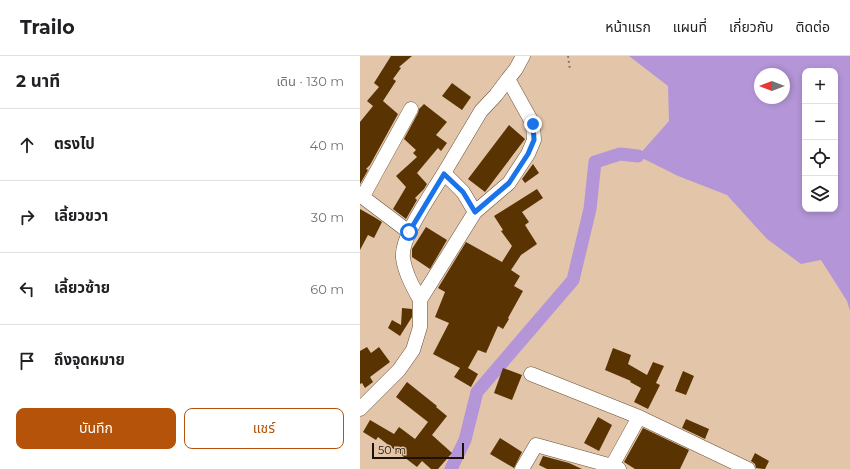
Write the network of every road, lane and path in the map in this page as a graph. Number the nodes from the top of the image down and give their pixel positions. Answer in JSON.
{"nodes":[{"id":1,"x":523,"y":56,"type":"edge"},
{"id":2,"x":568,"y":56,"type":"edge"},
{"id":3,"x":570,"y":70,"type":"dead end"},
{"id":4,"x":508,"y":79,"type":"junction"},
{"id":5,"x":411,"y":109,"type":"dead end"},
{"id":6,"x":444,"y":174,"type":"junction"},
{"id":7,"x":361,"y":196,"type":"edge"},
{"id":8,"x":475,"y":212,"type":"junction"},
{"id":9,"x":409,"y":232,"type":"junction"},
{"id":10,"x":420,"y":300,"type":"junction"},
{"id":11,"x":531,"y":374,"type":"dead end"},
{"id":12,"x":360,"y":409,"type":"edge"},
{"id":13,"x":640,"y":417,"type":"junction"},
{"id":14,"x":615,"y":467,"type":"edge"},
{"id":15,"x":522,"y":469,"type":"edge"},
{"id":16,"x":748,"y":469,"type":"edge"}],
"edges":[{"from":1,"to":4,"type":"street"},
{"from":2,"to":3,"type":"path"},
{"from":4,"to":6,"type":"street"},
{"from":4,"to":8,"type":"street"},
{"from":5,"to":7,"type":"street"},
{"from":6,"to":8,"type":"street"},
{"from":6,"to":9,"type":"street"},
{"from":7,"to":9,"type":"street"},
{"from":8,"to":10,"type":"street"},
{"from":9,"to":10,"type":"street"},
{"from":10,"to":12,"type":"street"},
{"from":11,"to":13,"type":"street"},
{"from":13,"to":14,"type":"street"},
{"from":13,"to":16,"type":"street"},
{"from":14,"to":15,"type":"street"}]}
